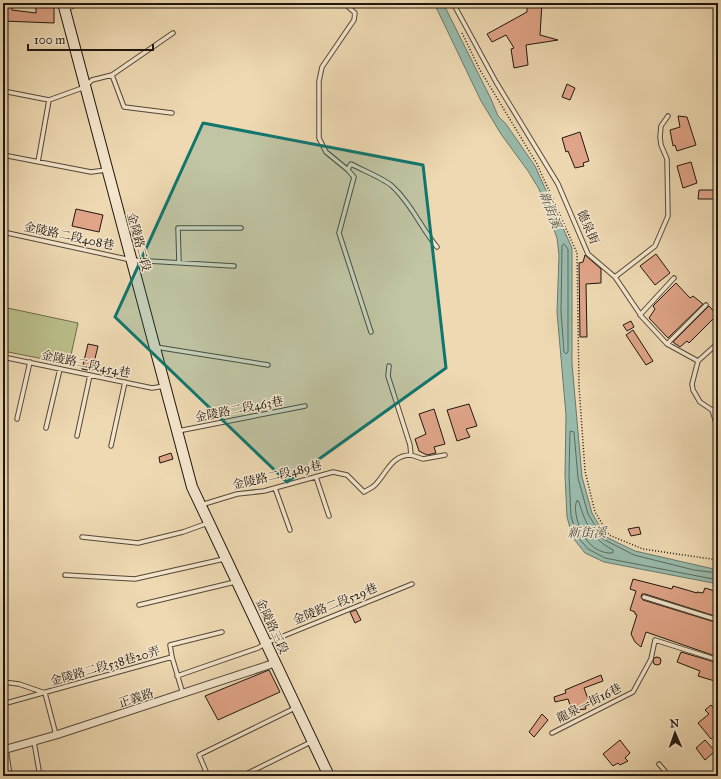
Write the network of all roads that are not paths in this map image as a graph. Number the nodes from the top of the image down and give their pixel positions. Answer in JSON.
{"nodes":[{"id":1,"x":80,"y":3,"type":"edge"},
{"id":2,"x":344,"y":3,"type":"edge"},
{"id":3,"x":453,"y":3,"type":"edge"},
{"id":4,"x":63,"y":6,"type":"edge"},
{"id":5,"x":173,"y":33,"type":"dead end"},
{"id":6,"x":112,"y":75,"type":"junction"},
{"id":7,"x":85,"y":87,"type":"junction"},
{"id":8,"x":3,"y":91,"type":"edge"},
{"id":9,"x":49,"y":100,"type":"junction"},
{"id":10,"x":172,"y":113,"type":"dead end"},
{"id":11,"x":668,"y":116,"type":"dead end"},
{"id":12,"x":3,"y":155,"type":"edge"},
{"id":13,"x":38,"y":162,"type":"junction"},
{"id":14,"x":348,"y":169,"type":"junction"},
{"id":15,"x":107,"y":170,"type":"junction"},
{"id":16,"x":241,"y":228,"type":"dead end"},
{"id":17,"x":3,"y":232,"type":"edge"},
{"id":18,"x":437,"y":247,"type":"dead end"},
{"id":19,"x":131,"y":260,"type":"junction"},
{"id":20,"x":179,"y":262,"type":"junction"},
{"id":21,"x":234,"y":266,"type":"dead end"},
{"id":22,"x":615,"y":277,"type":"junction"},
{"id":23,"x":674,"y":278,"type":"dead end"},
{"id":24,"x":706,"y":305,"type":"dead end"},
{"id":25,"x":640,"y":315,"type":"junction"},
{"id":26,"x":370,"y":332,"type":"dead end"},
{"id":27,"x":718,"y":343,"type":"edge"},
{"id":28,"x":667,"y":344,"type":"junction"},
{"id":29,"x":154,"y":347,"type":"junction"},
{"id":30,"x":3,"y":357,"type":"edge"},
{"id":31,"x":698,"y":361,"type":"junction"},
{"id":32,"x":30,"y":362,"type":"junction"},
{"id":33,"x":268,"y":365,"type":"dead end"},
{"id":34,"x":389,"y":366,"type":"dead end"},
{"id":35,"x":60,"y":369,"type":"junction"},
{"id":36,"x":90,"y":375,"type":"junction"},
{"id":37,"x":125,"y":382,"type":"junction"},
{"id":38,"x":166,"y":386,"type":"junction"},
{"id":39,"x":305,"y":406,"type":"dead end"},
{"id":40,"x":17,"y":419,"type":"dead end"},
{"id":41,"x":46,"y":428,"type":"dead end"},
{"id":42,"x":718,"y":429,"type":"edge"},
{"id":43,"x":177,"y":431,"type":"junction"},
{"id":44,"x":77,"y":436,"type":"dead end"},
{"id":45,"x":111,"y":446,"type":"dead end"},
{"id":46,"x":411,"y":455,"type":"junction"},
{"id":47,"x":445,"y":455,"type":"dead end"},
{"id":48,"x":316,"y":477,"type":"junction"},
{"id":49,"x":192,"y":487,"type":"joint"},
{"id":50,"x":275,"y":488,"type":"junction"},
{"id":51,"x":200,"y":506,"type":"junction"},
{"id":52,"x":329,"y":516,"type":"dead end"},
{"id":53,"x":208,"y":523,"type":"junction"},
{"id":54,"x":290,"y":530,"type":"dead end"},
{"id":55,"x":82,"y":538,"type":"dead end"},
{"id":56,"x":226,"y":559,"type":"junction"},
{"id":57,"x":65,"y":575,"type":"dead end"},
{"id":58,"x":236,"y":582,"type":"junction"},
{"id":59,"x":412,"y":584,"type":"dead end"},
{"id":60,"x":644,"y":597,"type":"dead end"},
{"id":61,"x":139,"y":605,"type":"dead end"},
{"id":62,"x":718,"y":620,"type":"edge"},
{"id":63,"x":222,"y":632,"type":"dead end"},
{"id":64,"x":266,"y":643,"type":"junction"},
{"id":65,"x":172,"y":657,"type":"junction"},
{"id":66,"x":718,"y":660,"type":"edge"},
{"id":67,"x":275,"y":663,"type":"junction"},
{"id":68,"x":177,"y":676,"type":"junction"},
{"id":69,"x":3,"y":682,"type":"edge"},
{"id":70,"x":45,"y":694,"type":"junction"},
{"id":71,"x":183,"y":695,"type":"junction"},
{"id":72,"x":3,"y":704,"type":"edge"},
{"id":73,"x":296,"y":708,"type":"junction"},
{"id":74,"x":552,"y":733,"type":"dead end"},
{"id":75,"x":56,"y":735,"type":"junction"},
{"id":76,"x":312,"y":741,"type":"junction"},
{"id":77,"x":34,"y":742,"type":"junction"},
{"id":78,"x":4,"y":750,"type":"edge"},
{"id":79,"x":659,"y":764,"type":"dead end"},
{"id":80,"x":10,"y":776,"type":"edge"},
{"id":81,"x":40,"y":776,"type":"edge"},
{"id":82,"x":208,"y":776,"type":"edge"},
{"id":83,"x":242,"y":776,"type":"edge"},
{"id":84,"x":328,"y":776,"type":"edge"},
{"id":85,"x":669,"y":776,"type":"edge"}],
"edges":[{"from":1,"to":4,"type":"lane"},
{"from":2,"to":14,"type":"lane"},
{"from":3,"to":22,"type":"lane","name":"德泉街"},
{"from":4,"to":7,"type":"main road","name":"金陵路二段"},
{"from":5,"to":6,"type":"lane"},
{"from":6,"to":7,"type":"lane"},
{"from":6,"to":10,"type":"lane"},
{"from":7,"to":9,"type":"lane"},
{"from":7,"to":15,"type":"main road","name":"金陵路二段"},
{"from":8,"to":9,"type":"lane"},
{"from":9,"to":13,"type":"lane"},
{"from":11,"to":22,"type":"lane"},
{"from":12,"to":13,"type":"lane"},
{"from":13,"to":15,"type":"lane"},
{"from":14,"to":18,"type":"lane"},
{"from":14,"to":26,"type":"lane"},
{"from":15,"to":19,"type":"main road","name":"金陵路二段"},
{"from":16,"to":20,"type":"lane"},
{"from":17,"to":19,"type":"lane","name":"金陵路二段408巷"},
{"from":19,"to":20,"type":"lane","name":"金陵路二段408巷"},
{"from":19,"to":29,"type":"main road","name":"金陵路二段"},
{"from":20,"to":21,"type":"lane","name":"金陵路二段408巷"},
{"from":22,"to":25,"type":"lane","name":"德泉街"},
{"from":23,"to":25,"type":"lane"},
{"from":24,"to":28,"type":"lane"},
{"from":25,"to":28,"type":"lane","name":"德泉街"},
{"from":27,"to":31,"type":"lane"},
{"from":28,"to":31,"type":"lane","name":"德泉街"},
{"from":29,"to":33,"type":"lane"},
{"from":29,"to":38,"type":"main road","name":"金陵路二段"},
{"from":30,"to":32,"type":"lane","name":"金陵路二段454巷"},
{"from":31,"to":42,"type":"lane"},
{"from":32,"to":35,"type":"lane","name":"金陵路二段454巷"},
{"from":32,"to":40,"type":"lane"},
{"from":34,"to":46,"type":"lane"},
{"from":35,"to":36,"type":"lane","name":"金陵路二段454巷"},
{"from":35,"to":41,"type":"lane"},
{"from":36,"to":37,"type":"lane","name":"金陵路二段454巷"},
{"from":36,"to":44,"type":"lane"},
{"from":37,"to":38,"type":"lane","name":"金陵路二段454巷"},
{"from":37,"to":45,"type":"lane"},
{"from":38,"to":43,"type":"main road","name":"金陵路二段"},
{"from":39,"to":43,"type":"lane","name":"金陵路二段463巷"},
{"from":43,"to":49,"type":"main road","name":"金陵路二段"},
{"from":46,"to":47,"type":"lane"},
{"from":46,"to":48,"type":"lane","name":"金陵路二段489巷"},
{"from":48,"to":50,"type":"lane","name":"金陵路二段489巷"},
{"from":48,"to":52,"type":"lane"},
{"from":49,"to":51,"type":"main road","name":"金陵路三段"},
{"from":50,"to":51,"type":"lane","name":"金陵路二段489巷"},
{"from":50,"to":54,"type":"lane"},
{"from":51,"to":53,"type":"main road","name":"金陵路三段"},
{"from":53,"to":55,"type":"lane"},
{"from":53,"to":56,"type":"main road","name":"金陵路三段"},
{"from":56,"to":57,"type":"lane"},
{"from":56,"to":58,"type":"main road","name":"金陵路三段"},
{"from":58,"to":61,"type":"lane"},
{"from":58,"to":64,"type":"main road","name":"金陵路三段"},
{"from":59,"to":64,"type":"lane","name":"金陵路二段529巷"},
{"from":60,"to":62,"type":"lane"},
{"from":63,"to":65,"type":"lane","name":"金陵路二段538巷20弄"},
{"from":64,"to":67,"type":"main road","name":"金陵路三段"},
{"from":64,"to":68,"type":"lane","name":"金陵路二段529巷"},
{"from":65,"to":68,"type":"lane"},
{"from":65,"to":70,"type":"lane","name":"金陵路二段538巷20弄"},
{"from":66,"to":74,"type":"lane","name":"龍泉一街16巷"},
{"from":67,"to":71,"type":"street","name":"正義路"},
{"from":67,"to":73,"type":"main road","name":"金陵路三段"},
{"from":68,"to":71,"type":"lane"},
{"from":69,"to":70,"type":"lane"},
{"from":70,"to":72,"type":"lane","name":"金陵路二段538巷20弄"},
{"from":70,"to":75,"type":"lane"},
{"from":71,"to":75,"type":"street","name":"正義路"},
{"from":73,"to":76,"type":"main road","name":"金陵路三段"},
{"from":73,"to":82,"type":"lane"},
{"from":75,"to":77,"type":"street","name":"正義路"},
{"from":76,"to":83,"type":"lane"},
{"from":76,"to":84,"type":"main road","name":"金陵路三段"},
{"from":77,"to":78,"type":"street","name":"正義路"},
{"from":77,"to":81,"type":"lane"},
{"from":78,"to":80,"type":"lane"},
{"from":79,"to":85,"type":"lane"}]}
